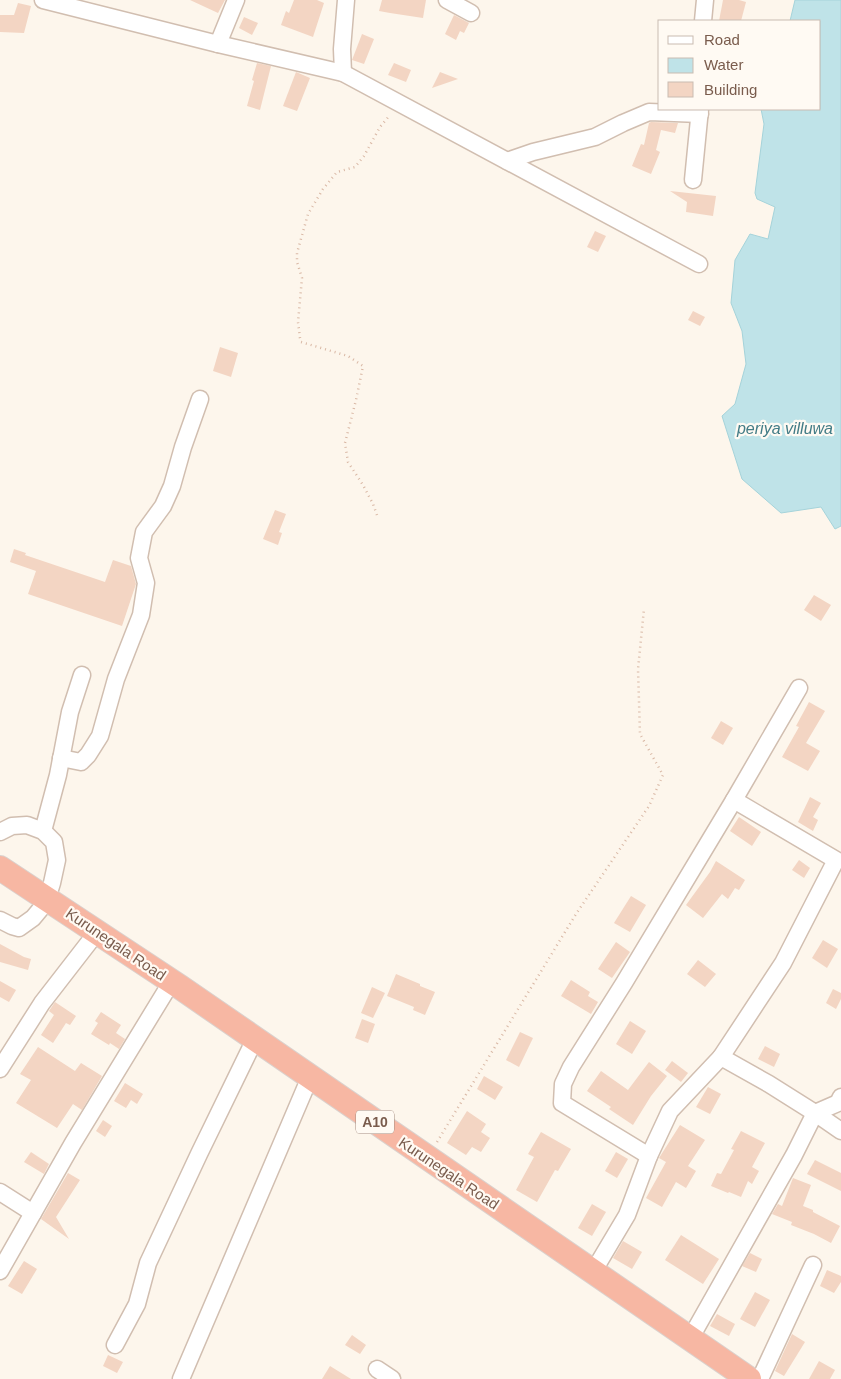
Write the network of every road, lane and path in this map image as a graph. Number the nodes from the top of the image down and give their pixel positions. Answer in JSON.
{"nodes":[{"id":1,"x":43,"y":0,"type":"edge"},
{"id":2,"x":236,"y":0,"type":"edge"},
{"id":3,"x":346,"y":0,"type":"edge"},
{"id":4,"x":447,"y":0,"type":"edge"},
{"id":5,"x":706,"y":0,"type":"edge"},
{"id":6,"x":471,"y":13,"type":"dead end"},
{"id":7,"x":702,"y":20,"type":"edge"},
{"id":8,"x":218,"y":44,"type":"junction"},
{"id":9,"x":344,"y":74,"type":"junction"},
{"id":10,"x":410,"y":110,"type":"junction"},
{"id":11,"x":700,"y":111,"type":"edge"},
{"id":12,"x":507,"y":161,"type":"junction"},
{"id":13,"x":693,"y":180,"type":"dead end"},
{"id":14,"x":699,"y":264,"type":"dead end"},
{"id":15,"x":200,"y":399,"type":"dead end"},
{"id":16,"x":377,"y":515,"type":"dead end"},
{"id":17,"x":644,"y":609,"type":"dead end"},
{"id":18,"x":82,"y":675,"type":"dead end"},
{"id":19,"x":799,"y":688,"type":"dead end"},
{"id":20,"x":61,"y":758,"type":"junction"},
{"id":21,"x":734,"y":800,"type":"junction"},
{"id":22,"x":43,"y":831,"type":"junction"},
{"id":23,"x":0,"y":832,"type":"edge"},
{"id":24,"x":839,"y":858,"type":"edge"},
{"id":25,"x":0,"y":868,"type":"edge"},
{"id":26,"x":48,"y":899,"type":"junction"},
{"id":27,"x":0,"y":920,"type":"edge"},
{"id":28,"x":97,"y":932,"type":"junction"},
{"id":29,"x":172,"y":982,"type":"junction"},
{"id":30,"x":255,"y":1039,"type":"junction"},
{"id":31,"x":721,"y":1057,"type":"junction"},
{"id":32,"x":0,"y":1069,"type":"edge"},
{"id":33,"x":310,"y":1077,"type":"junction"},
{"id":34,"x":841,"y":1097,"type":"edge"},
{"id":35,"x":815,"y":1113,"type":"junction"},
{"id":36,"x":841,"y":1131,"type":"edge"},
{"id":37,"x":649,"y":1156,"type":"junction"},
{"id":38,"x":427,"y":1158,"type":"junction"},
{"id":39,"x":0,"y":1192,"type":"edge"},
{"id":40,"x":33,"y":1213,"type":"junction"},
{"id":41,"x":813,"y":1265,"type":"dead end"},
{"id":42,"x":0,"y":1271,"type":"edge"},
{"id":43,"x":593,"y":1272,"type":"junction"},
{"id":44,"x":690,"y":1339,"type":"junction"},
{"id":45,"x":115,"y":1346,"type":"dead end"},
{"id":46,"x":377,"y":1369,"type":"dead end"},
{"id":47,"x":182,"y":1379,"type":"edge"},
{"id":48,"x":392,"y":1379,"type":"edge"},
{"id":49,"x":749,"y":1379,"type":"edge"},
{"id":50,"x":760,"y":1379,"type":"edge"}],
"edges":[{"from":1,"to":8,"type":"street"},
{"from":2,"to":8,"type":"street"},
{"from":3,"to":9,"type":"street"},
{"from":4,"to":6,"type":"street"},
{"from":5,"to":7,"type":"street"},
{"from":8,"to":9,"type":"street"},
{"from":9,"to":10,"type":"street"},
{"from":10,"to":12,"type":"street"},
{"from":10,"to":16,"type":"path"},
{"from":11,"to":12,"type":"street"},
{"from":11,"to":13,"type":"street"},
{"from":12,"to":14,"type":"street"},
{"from":15,"to":20,"type":"street"},
{"from":17,"to":38,"type":"path"},
{"from":18,"to":20,"type":"street"},
{"from":19,"to":21,"type":"street"},
{"from":20,"to":22,"type":"street"},
{"from":21,"to":24,"type":"street"},
{"from":21,"to":37,"type":"street"},
{"from":22,"to":23,"type":"street"},
{"from":22,"to":26,"type":"street"},
{"from":24,"to":31,"type":"street"},
{"from":25,"to":26,"type":"highway","name":"Kurunegala Road","number":"A10"},
{"from":26,"to":27,"type":"street"},
{"from":26,"to":28,"type":"highway","name":"Kurunegala Road","number":"A10"},
{"from":28,"to":29,"type":"highway","name":"Kurunegala Road","number":"A10"},
{"from":28,"to":32,"type":"street"},
{"from":29,"to":30,"type":"highway","name":"Kurunegala Road","number":"A10"},
{"from":29,"to":40,"type":"street"},
{"from":30,"to":33,"type":"highway","name":"Kurunegala Road","number":"A10"},
{"from":30,"to":45,"type":"street"},
{"from":31,"to":35,"type":"street"},
{"from":31,"to":37,"type":"street"},
{"from":33,"to":38,"type":"highway","name":"Kurunegala Road","number":"A10"},
{"from":33,"to":47,"type":"street"},
{"from":34,"to":35,"type":"street"},
{"from":35,"to":36,"type":"street"},
{"from":35,"to":44,"type":"street"},
{"from":37,"to":43,"type":"street"},
{"from":38,"to":43,"type":"highway","name":"Kurunegala Road","number":"A10"},
{"from":39,"to":40,"type":"street"},
{"from":40,"to":42,"type":"street"},
{"from":41,"to":50,"type":"street"},
{"from":43,"to":44,"type":"highway","name":"Kurunegala Road","number":"A10"},
{"from":44,"to":49,"type":"highway","name":"Kurunegala Road","number":"A10"},
{"from":46,"to":48,"type":"street"}]}
